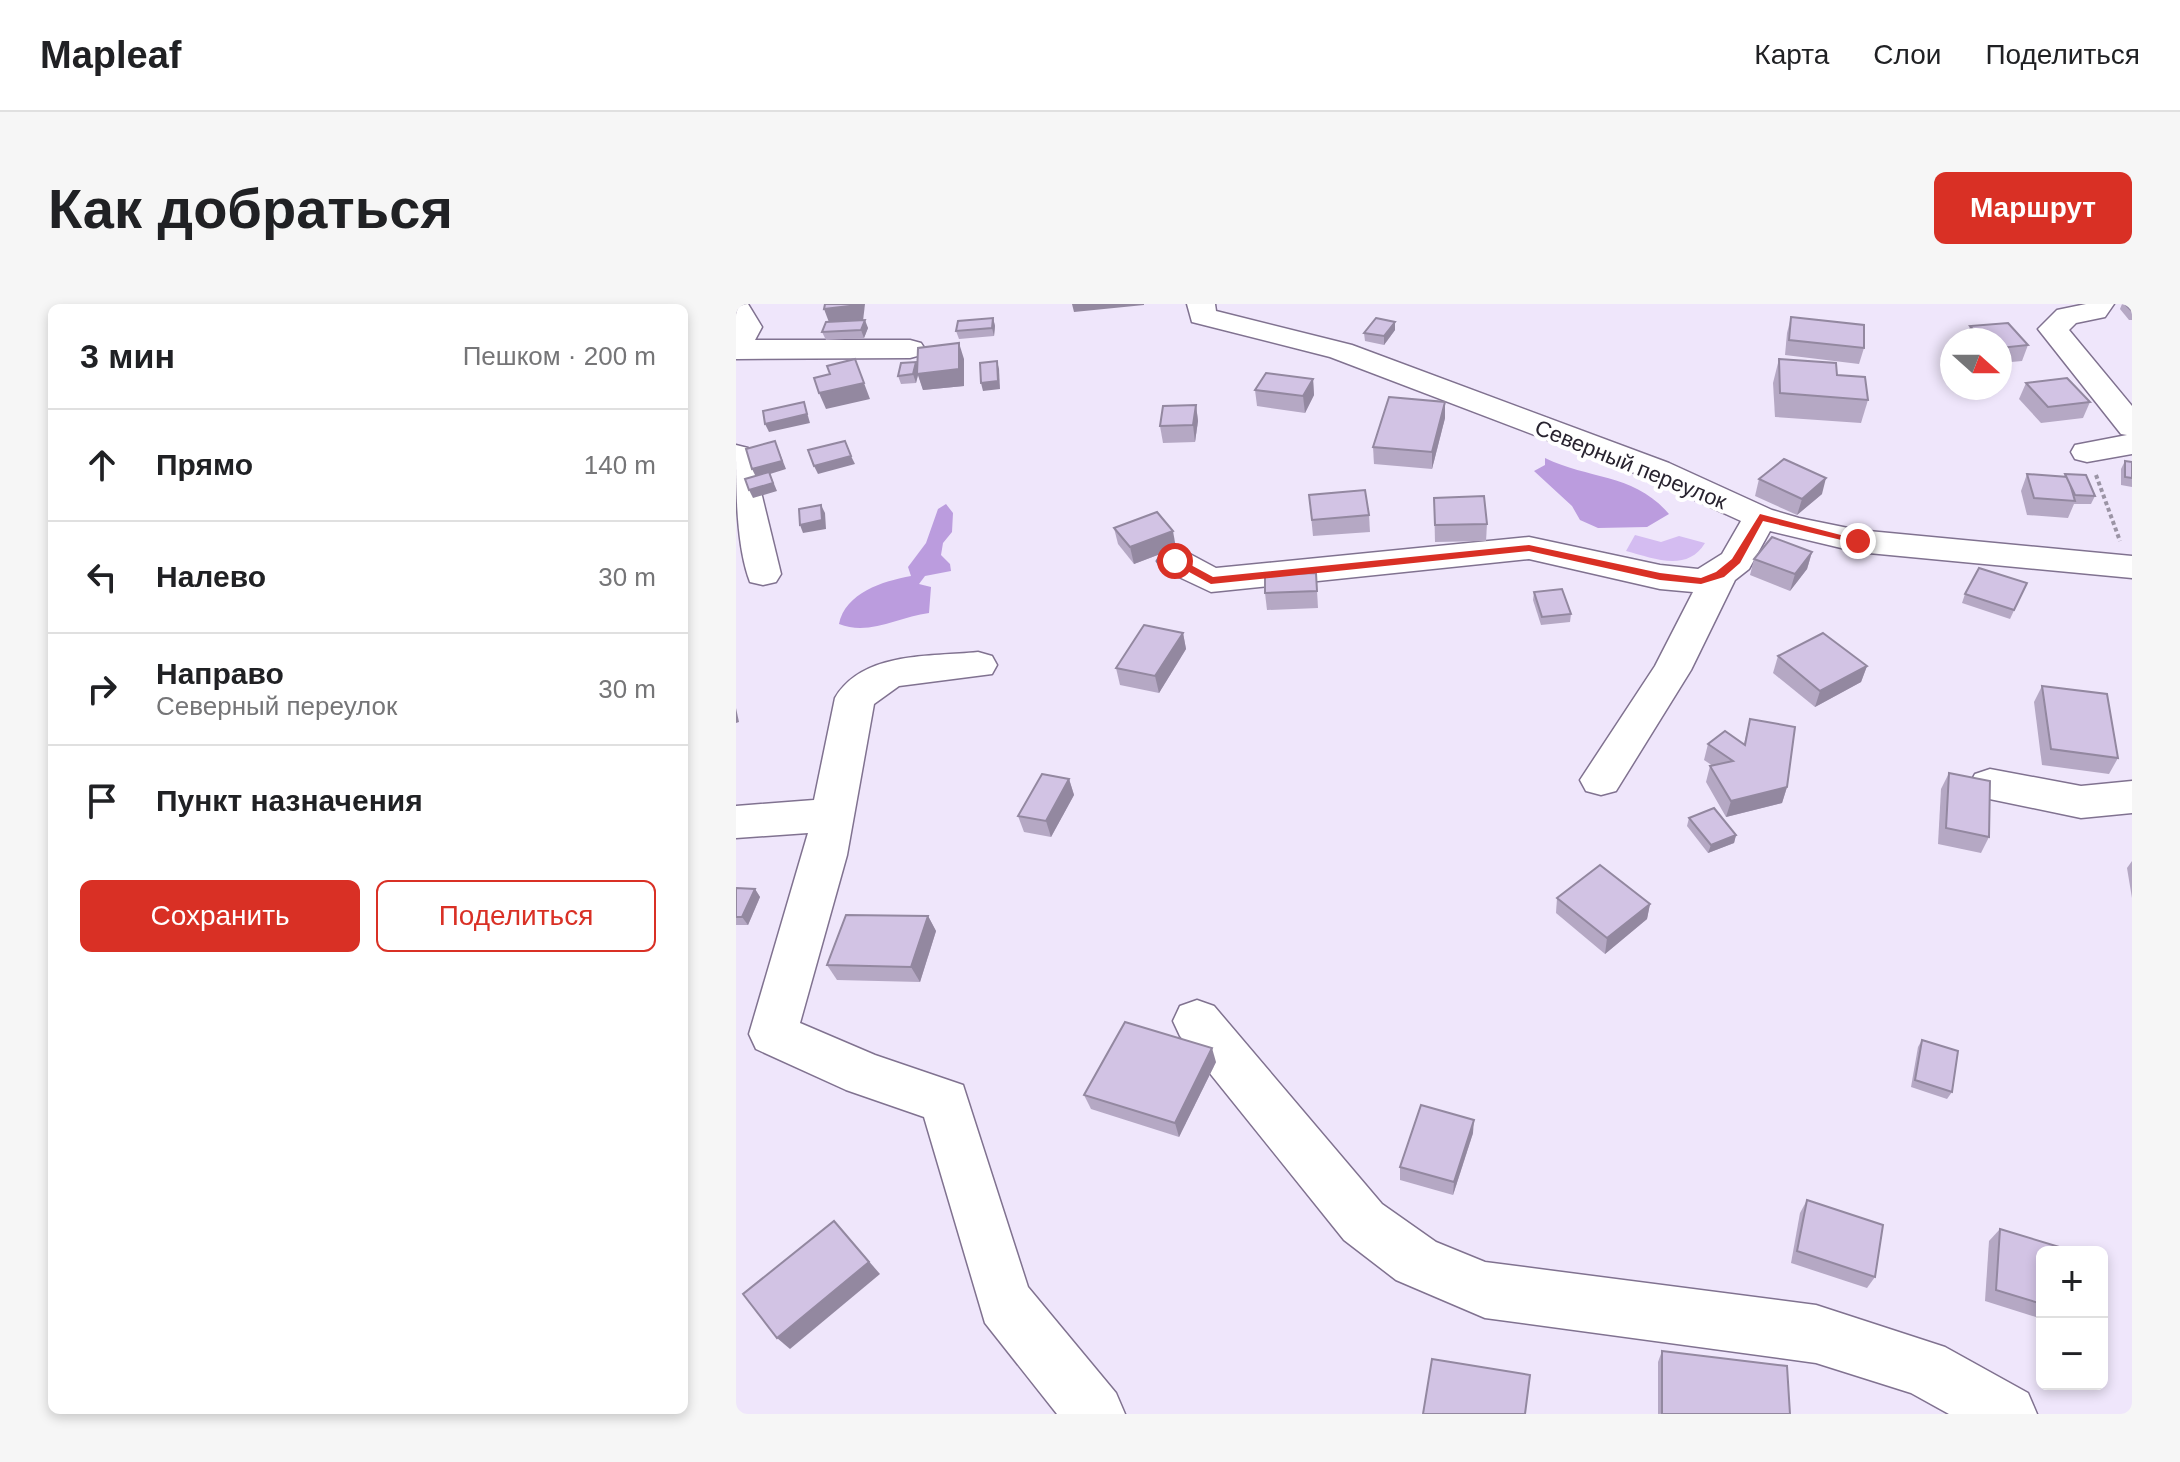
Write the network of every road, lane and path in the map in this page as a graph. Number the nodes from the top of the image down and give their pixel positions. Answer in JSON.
{"nodes":[{"id":1,"x":1201,"y":304,"type":"edge"},
{"id":2,"x":2100,"y":304,"type":"edge"},
{"id":3,"x":736,"y":308,"type":"edge"},
{"id":4,"x":910,"y":349,"type":"dead end"},
{"id":5,"x":736,"y":350,"type":"edge"},
{"id":6,"x":2132,"y":427,"type":"edge"},
{"id":7,"x":2132,"y":444,"type":"edge"},
{"id":8,"x":2087,"y":452,"type":"joint"},
{"id":9,"x":736,"y":455,"type":"edge"},
{"id":10,"x":1760,"y":517,"type":"junction"},
{"id":11,"x":1175,"y":561,"type":"dead end"},
{"id":12,"x":2131,"y":567,"type":"edge"},
{"id":13,"x":763,"y":574,"type":"dead end"},
{"id":14,"x":1720,"y":574,"type":"junction"},
{"id":15,"x":978,"y":665,"type":"dead end"},
{"id":16,"x":1601,"y":780,"type":"dead end"},
{"id":17,"x":1990,"y":785,"type":"edge"},
{"id":18,"x":2132,"y":797,"type":"edge"},
{"id":19,"x":831,"y":815,"type":"junction"},
{"id":20,"x":736,"y":822,"type":"edge"},
{"id":21,"x":1197,"y":1021,"type":"dead end"},
{"id":22,"x":1095,"y":1414,"type":"edge"},
{"id":23,"x":2007,"y":1414,"type":"edge"}],
"edges":[{"from":1,"to":10,"type":"street","name":"Северный переулок"},
{"from":2,"to":6,"type":"street"},
{"from":3,"to":5,"type":"street"},
{"from":4,"to":5,"type":"street"},
{"from":7,"to":8,"type":"street"},
{"from":8,"to":12,"type":"path"},
{"from":9,"to":13,"type":"street"},
{"from":10,"to":12,"type":"street","name":"Северный переулок"},
{"from":10,"to":14,"type":"street"},
{"from":11,"to":14,"type":"street"},
{"from":14,"to":16,"type":"street"},
{"from":15,"to":19,"type":"street"},
{"from":17,"to":18,"type":"street"},
{"from":19,"to":20,"type":"street"},
{"from":19,"to":22,"type":"street"},
{"from":21,"to":23,"type":"street"}]}
